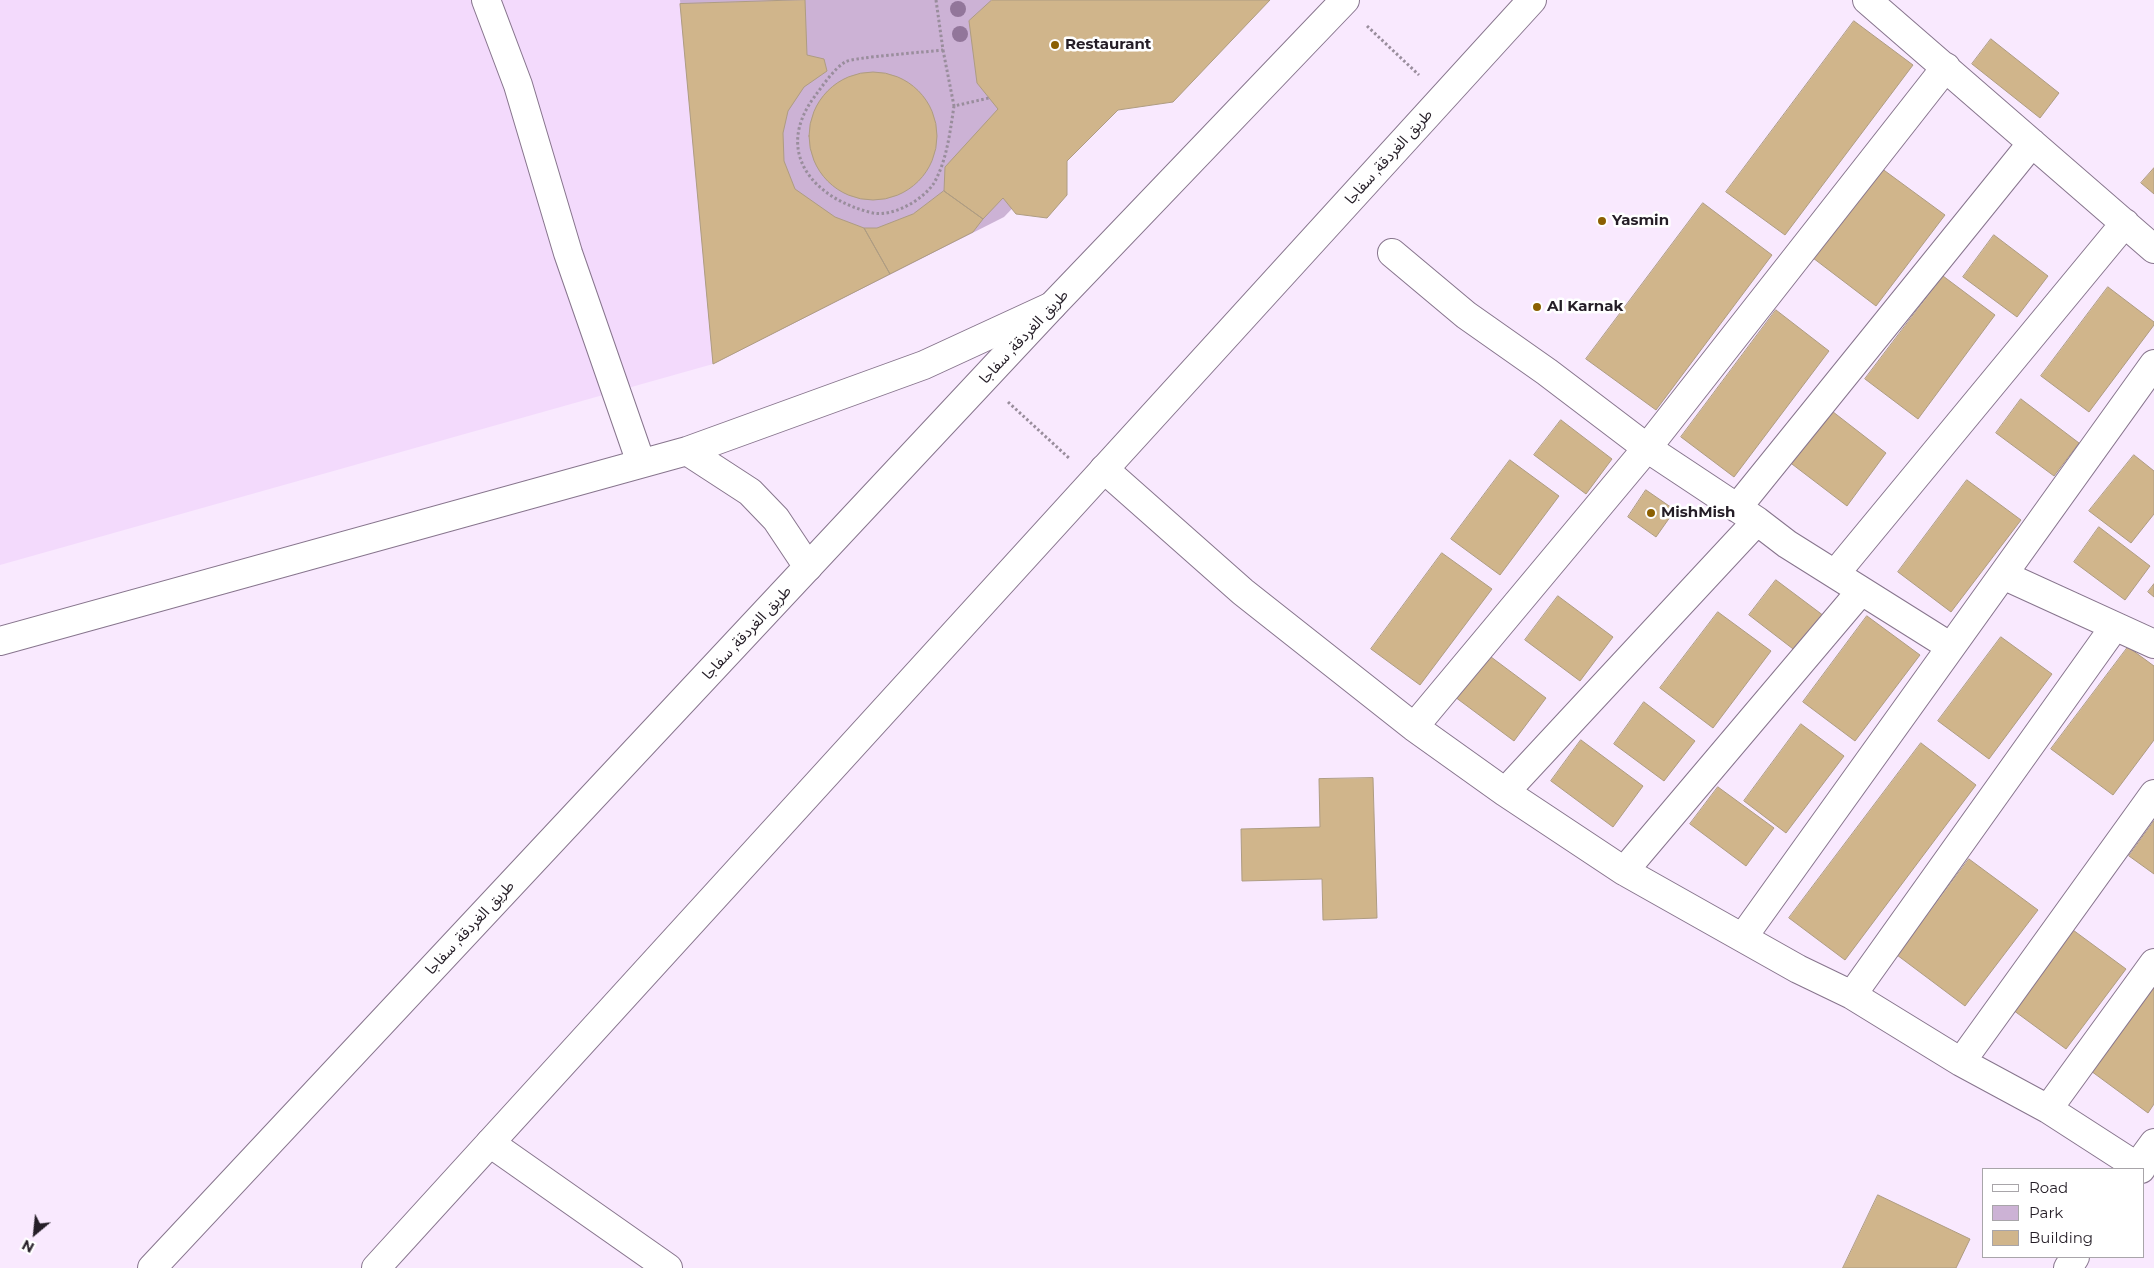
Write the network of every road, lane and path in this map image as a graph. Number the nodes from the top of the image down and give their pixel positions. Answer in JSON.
{"nodes":[{"id":1,"x":486,"y":0,"type":"edge"},
{"id":2,"x":936,"y":0,"type":"edge"},
{"id":3,"x":1532,"y":0,"type":"edge"},
{"id":4,"x":1867,"y":0,"type":"edge"},
{"id":5,"x":1344,"y":1,"type":"edge"},
{"id":6,"x":943,"y":50,"type":"junction"},
{"id":7,"x":1946,"y":67,"type":"junction"},
{"id":8,"x":989,"y":98,"type":"dead end"},
{"id":9,"x":1443,"y":98,"type":"junction"},
{"id":10,"x":954,"y":106,"type":"junction"},
{"id":11,"x":2032,"y":143,"type":"junction"},
{"id":12,"x":2125,"y":223,"type":"junction"},
{"id":13,"x":2154,"y":249,"type":"edge"},
{"id":14,"x":1392,"y":254,"type":"dead end"},
{"id":15,"x":1052,"y":306,"type":"junction"},
{"id":16,"x":2154,"y":364,"type":"edge"},
{"id":17,"x":984,"y":379,"type":"junction"},
{"id":18,"x":1647,"y":448,"type":"junction"},
{"id":19,"x":687,"y":451,"type":"junction"},
{"id":20,"x":641,"y":463,"type":"junction"},
{"id":21,"x":1099,"y":475,"type":"junction"},
{"id":22,"x":1747,"y":514,"type":"junction"},
{"id":23,"x":808,"y":567,"type":"junction"},
{"id":24,"x":1835,"y":574,"type":"junction"},
{"id":25,"x":2002,"y":575,"type":"junction"},
{"id":26,"x":1861,"y":591,"type":"junction"},
{"id":27,"x":2115,"y":626,"type":"junction"},
{"id":28,"x":0,"y":641,"type":"edge"},
{"id":29,"x":2154,"y":644,"type":"edge"},
{"id":30,"x":1950,"y":647,"type":"junction"},
{"id":31,"x":1414,"y":726,"type":"junction"},
{"id":32,"x":1505,"y":792,"type":"junction"},
{"id":33,"x":2154,"y":794,"type":"edge"},
{"id":34,"x":1624,"y":871,"type":"junction"},
{"id":35,"x":1743,"y":937,"type":"junction"},
{"id":36,"x":2154,"y":963,"type":"edge"},
{"id":37,"x":1852,"y":995,"type":"junction"},
{"id":38,"x":1961,"y":1062,"type":"junction"},
{"id":39,"x":2048,"y":1109,"type":"junction"},
{"id":40,"x":490,"y":1143,"type":"junction"},
{"id":41,"x":2154,"y":1144,"type":"edge"},
{"id":42,"x":2137,"y":1168,"type":"edge"},
{"id":43,"x":2143,"y":1168,"type":"edge"},
{"id":44,"x":152,"y":1268,"type":"edge"},
{"id":45,"x":376,"y":1268,"type":"edge"},
{"id":46,"x":668,"y":1268,"type":"edge"}],
"edges":[{"from":1,"to":20,"type":"street"},
{"from":2,"to":6,"type":"path"},
{"from":3,"to":9,"type":"street","name":"طريق الغردقة, سفاجا"},
{"from":4,"to":7,"type":"street"},
{"from":5,"to":9,"type":"path"},
{"from":5,"to":15,"type":"street","name":"طريق الغردقة, سفاجا"},
{"from":6,"to":10,"type":"path"},
{"from":6,"to":10,"type":"path"},
{"from":7,"to":11,"type":"street"},
{"from":7,"to":18,"type":"street"},
{"from":8,"to":10,"type":"path"},
{"from":9,"to":21,"type":"street","name":"طريق الغردقة, سفاجا"},
{"from":11,"to":12,"type":"street"},
{"from":11,"to":22,"type":"street"},
{"from":12,"to":13,"type":"street"},
{"from":12,"to":24,"type":"street"},
{"from":14,"to":18,"type":"street"},
{"from":15,"to":17,"type":"street","name":"طريق الغردقة, سفاجا"},
{"from":15,"to":19,"type":"street"},
{"from":16,"to":25,"type":"street"},
{"from":17,"to":21,"type":"path"},
{"from":17,"to":23,"type":"street","name":"طريق الغردقة, سفاجا"},
{"from":18,"to":22,"type":"street"},
{"from":18,"to":31,"type":"street"},
{"from":19,"to":20,"type":"street"},
{"from":19,"to":23,"type":"street"},
{"from":20,"to":28,"type":"street"},
{"from":21,"to":31,"type":"street"},
{"from":21,"to":40,"type":"street","name":"طريق الغردقة, سفاجا"},
{"from":22,"to":24,"type":"street"},
{"from":22,"to":32,"type":"street"},
{"from":23,"to":44,"type":"street","name":"طريق الغردقة, سفاجا"},
{"from":24,"to":26,"type":"street"},
{"from":25,"to":27,"type":"street"},
{"from":25,"to":30,"type":"street"},
{"from":26,"to":30,"type":"street"},
{"from":26,"to":34,"type":"street"},
{"from":27,"to":29,"type":"street"},
{"from":27,"to":37,"type":"street"},
{"from":30,"to":35,"type":"street"},
{"from":31,"to":32,"type":"street"},
{"from":32,"to":34,"type":"street"},
{"from":33,"to":38,"type":"street"},
{"from":34,"to":35,"type":"street"},
{"from":35,"to":37,"type":"street"},
{"from":36,"to":39,"type":"street"},
{"from":37,"to":38,"type":"street"},
{"from":38,"to":39,"type":"street"},
{"from":39,"to":42,"type":"street"},
{"from":40,"to":45,"type":"street","name":"طريق الغردقة, سفاجا"},
{"from":40,"to":46,"type":"street"},
{"from":41,"to":43,"type":"street"}]}
